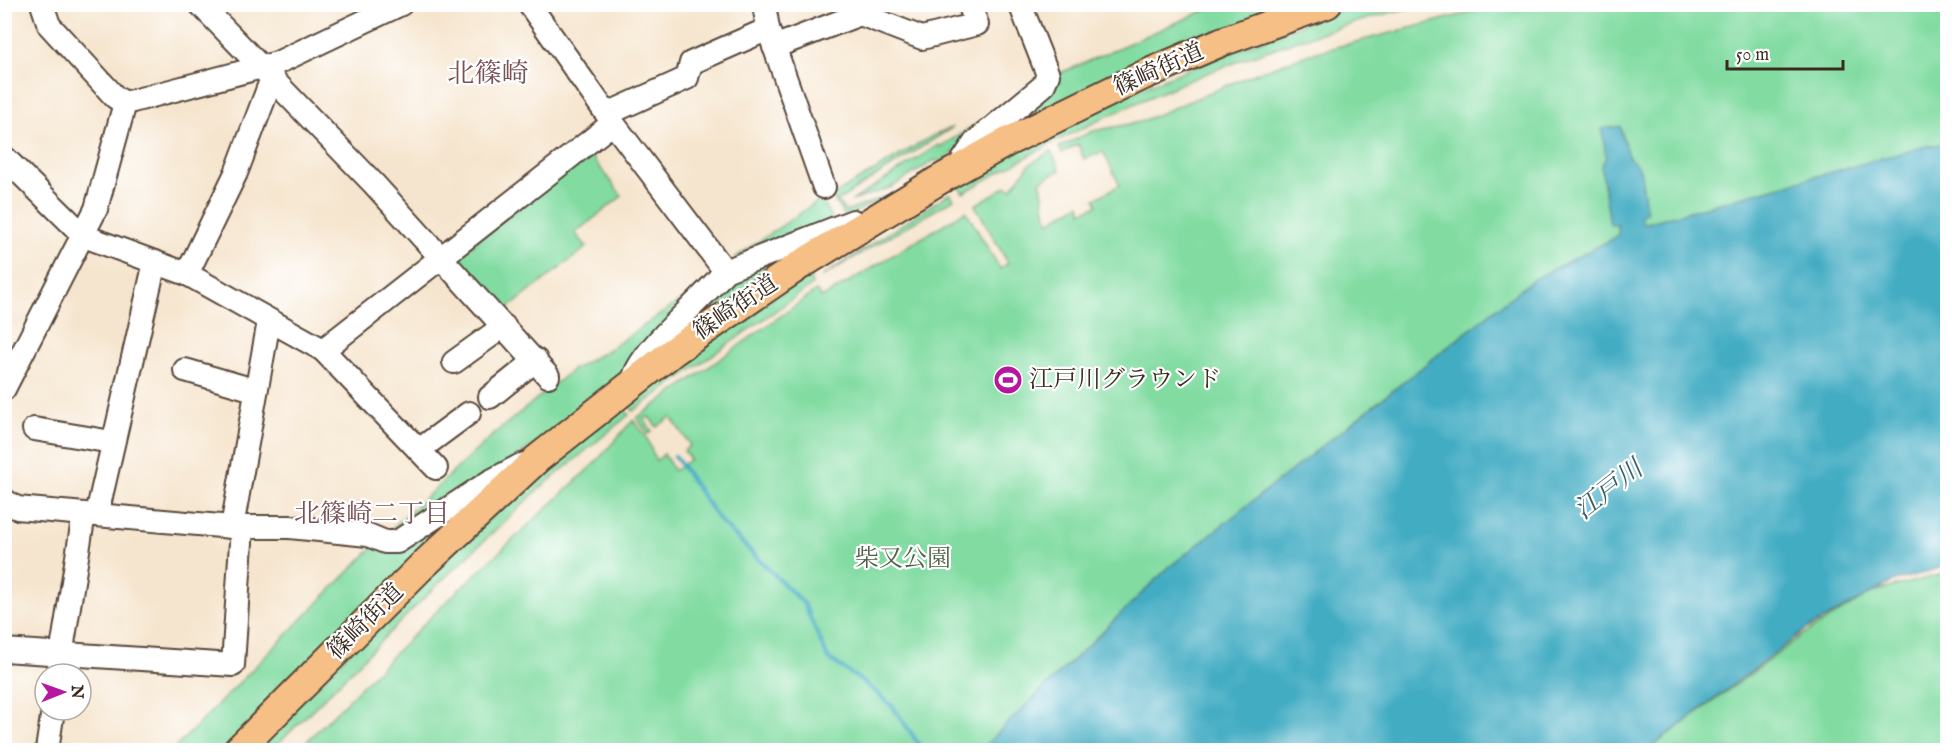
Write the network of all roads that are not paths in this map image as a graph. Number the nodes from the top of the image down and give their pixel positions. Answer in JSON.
{"nodes":[{"id":1,"x":42,"y":4,"type":"edge"},
{"id":2,"x":200,"y":4,"type":"edge"},
{"id":3,"x":401,"y":4,"type":"edge"},
{"id":4,"x":529,"y":4,"type":"edge"},
{"id":5,"x":764,"y":4,"type":"edge"},
{"id":6,"x":969,"y":4,"type":"edge"},
{"id":7,"x":1020,"y":4,"type":"edge"},
{"id":8,"x":1327,"y":4,"type":"edge"},
{"id":9,"x":771,"y":38,"type":"junction"},
{"id":10,"x":266,"y":73,"type":"junction"},
{"id":11,"x":124,"y":103,"type":"junction"},
{"id":12,"x":610,"y":118,"type":"junction"},
{"id":13,"x":4,"y":157,"type":"edge"},
{"id":14,"x":957,"y":169,"type":"junction"},
{"id":15,"x":824,"y":186,"type":"dead end"},
{"id":16,"x":877,"y":217,"type":"junction"},
{"id":17,"x":84,"y":236,"type":"junction"},
{"id":18,"x":440,"y":258,"type":"junction"},
{"id":19,"x":155,"y":262,"type":"junction"},
{"id":20,"x":725,"y":271,"type":"junction"},
{"id":21,"x":187,"y":274,"type":"junction"},
{"id":22,"x":269,"y":321,"type":"junction"},
{"id":23,"x":504,"y":326,"type":"junction"},
{"id":24,"x":323,"y":350,"type":"junction"},
{"id":25,"x":454,"y":363,"type":"dead end"},
{"id":26,"x":185,"y":370,"type":"dead end"},
{"id":27,"x":631,"y":384,"type":"junction"},
{"id":28,"x":4,"y":389,"type":"edge"},
{"id":29,"x":254,"y":390,"type":"junction"},
{"id":30,"x":490,"y":397,"type":"dead end"},
{"id":31,"x":469,"y":413,"type":"dead end"},
{"id":32,"x":34,"y":429,"type":"dead end"},
{"id":33,"x":112,"y":442,"type":"junction"},
{"id":34,"x":419,"y":450,"type":"junction"},
{"id":35,"x":537,"y":459,"type":"junction"},
{"id":36,"x":436,"y":468,"type":"dead end"},
{"id":37,"x":4,"y":500,"type":"edge"},
{"id":38,"x":90,"y":514,"type":"junction"},
{"id":39,"x":237,"y":527,"type":"junction"},
{"id":40,"x":4,"y":650,"type":"edge"},
{"id":41,"x":52,"y":662,"type":"edge"},
{"id":42,"x":60,"y":662,"type":"edge"},
{"id":43,"x":93,"y":664,"type":"edge"},
{"id":44,"x":51,"y":722,"type":"edge"},
{"id":45,"x":47,"y":750,"type":"edge"},
{"id":46,"x":238,"y":750,"type":"edge"}],
"edges":[{"from":1,"to":11,"type":"street"},
{"from":2,"to":10,"type":"street"},
{"from":3,"to":10,"type":"street"},
{"from":4,"to":12,"type":"street"},
{"from":5,"to":9,"type":"street"},
{"from":6,"to":9,"type":"street"},
{"from":7,"to":14,"type":"street"},
{"from":8,"to":14,"type":"main road","name":"篠崎街道"},
{"from":9,"to":12,"type":"street"},
{"from":9,"to":15,"type":"street"},
{"from":10,"to":11,"type":"street"},
{"from":10,"to":18,"type":"street"},
{"from":10,"to":21,"type":"street"},
{"from":11,"to":17,"type":"street"},
{"from":12,"to":18,"type":"street"},
{"from":12,"to":20,"type":"street"},
{"from":13,"to":17,"type":"street"},
{"from":14,"to":16,"type":"main road","name":"篠崎街道"},
{"from":16,"to":20,"type":"street"},
{"from":16,"to":27,"type":"main road","name":"篠崎街道"},
{"from":17,"to":19,"type":"street"},
{"from":17,"to":28,"type":"street"},
{"from":18,"to":23,"type":"street"},
{"from":18,"to":24,"type":"street"},
{"from":19,"to":21,"type":"street"},
{"from":19,"to":33,"type":"street"},
{"from":20,"to":27,"type":"street"},
{"from":21,"to":22,"type":"street"},
{"from":22,"to":24,"type":"street"},
{"from":22,"to":29,"type":"street"},
{"from":23,"to":25,"type":"street"},
{"from":23,"to":30,"type":"street"},
{"from":24,"to":34,"type":"street"},
{"from":26,"to":29,"type":"street"},
{"from":27,"to":35,"type":"main road","name":"篠崎街道"},
{"from":29,"to":39,"type":"street"},
{"from":31,"to":34,"type":"street"},
{"from":32,"to":33,"type":"street"},
{"from":33,"to":38,"type":"street"},
{"from":34,"to":36,"type":"street"},
{"from":35,"to":39,"type":"street"},
{"from":35,"to":46,"type":"main road","name":"篠崎街道"},
{"from":37,"to":38,"type":"street"},
{"from":38,"to":39,"type":"street"},
{"from":38,"to":42,"type":"street"},
{"from":39,"to":43,"type":"street"},
{"from":40,"to":41,"type":"street"},
{"from":44,"to":45,"type":"street"}]}
